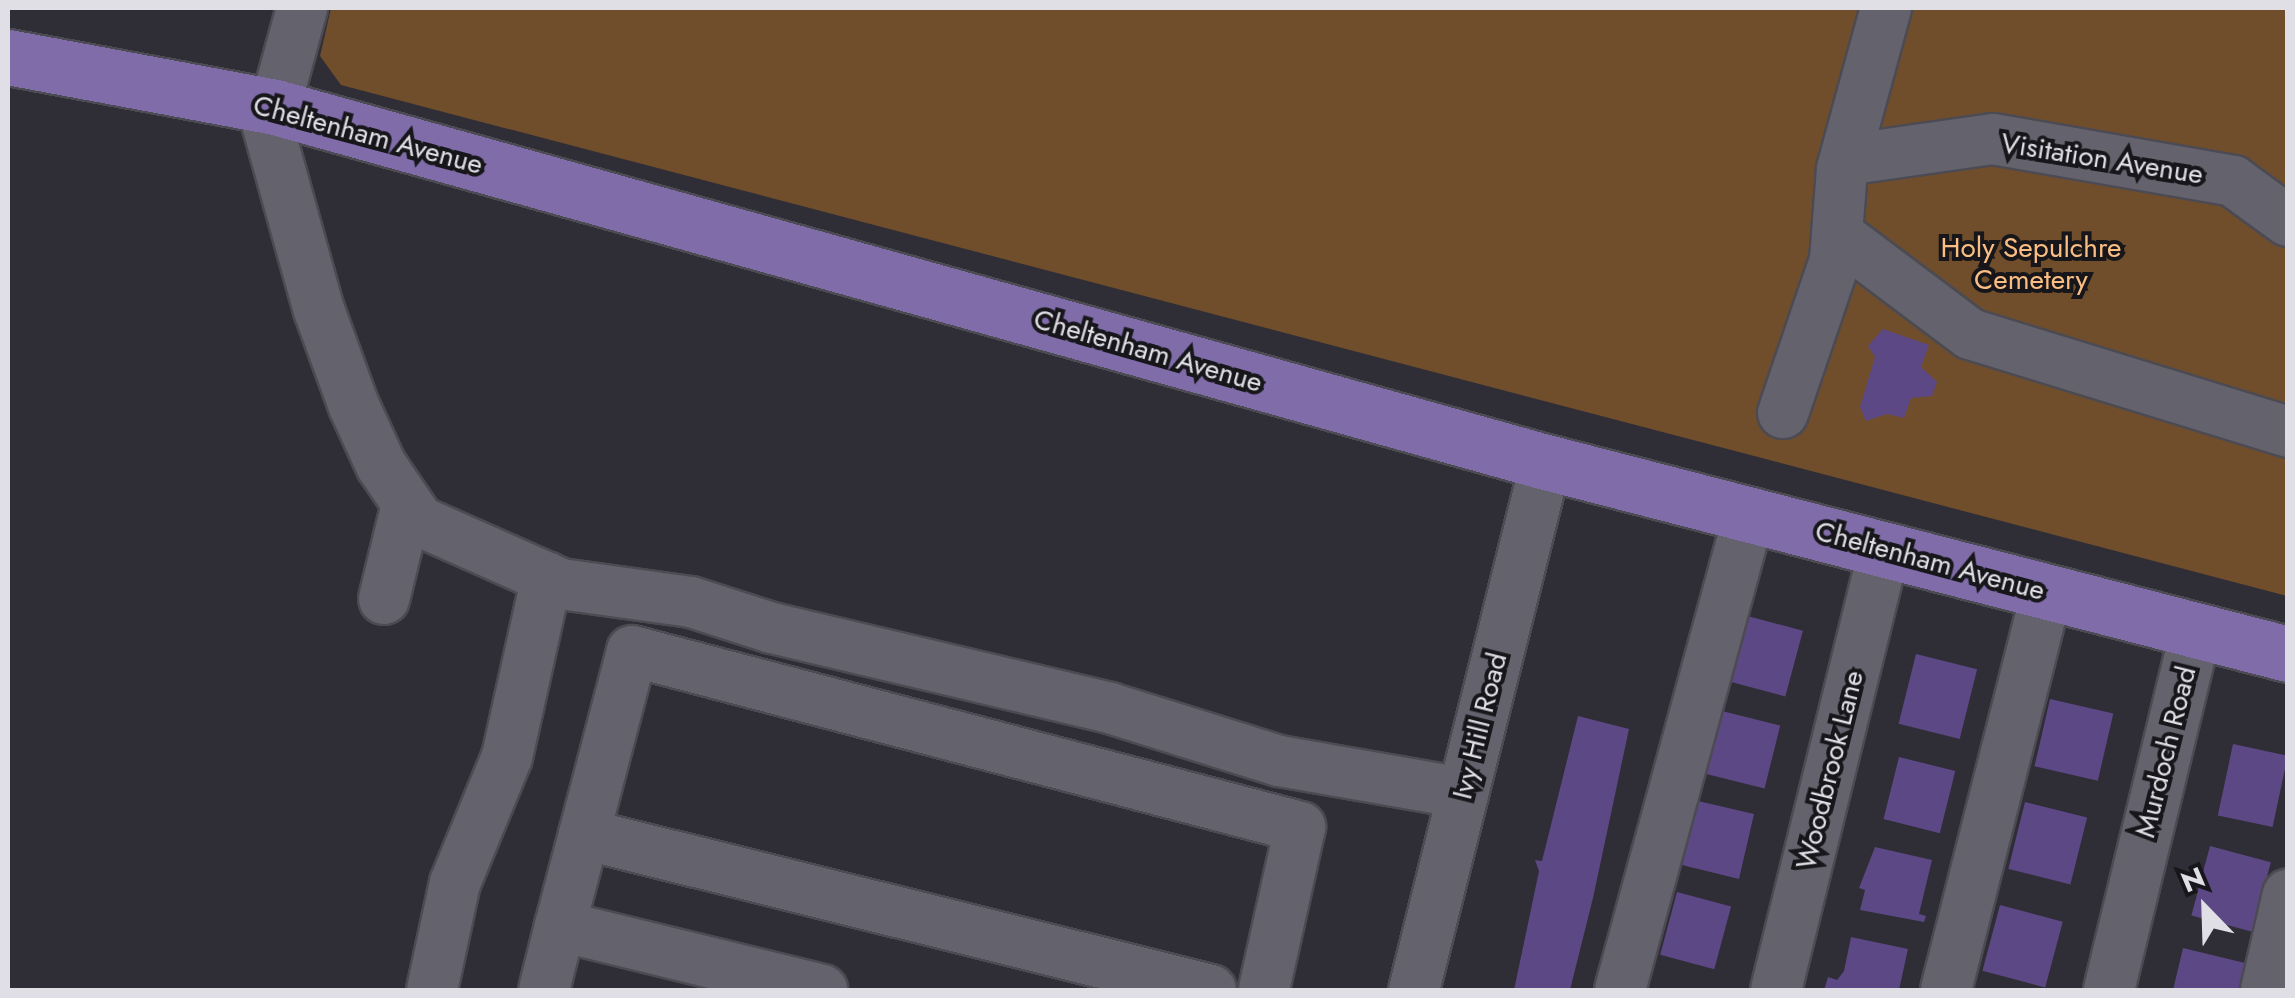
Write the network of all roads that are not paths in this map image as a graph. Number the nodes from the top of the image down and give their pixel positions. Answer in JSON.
{"nodes":[{"id":1,"x":302,"y":8,"type":"edge"},
{"id":2,"x":1886,"y":8,"type":"edge"},
{"id":3,"x":8,"y":57,"type":"edge"},
{"id":4,"x":268,"y":106,"type":"junction"},
{"id":5,"x":1845,"y":160,"type":"junction"},
{"id":6,"x":2288,"y":221,"type":"edge"},
{"id":7,"x":1837,"y":234,"type":"junction"},
{"id":8,"x":1783,"y":414,"type":"dead end"},
{"id":9,"x":2288,"y":432,"type":"edge"},
{"id":10,"x":1546,"y":462,"type":"junction"},
{"id":11,"x":407,"y":504,"type":"junction"},
{"id":12,"x":1749,"y":514,"type":"junction"},
{"id":13,"x":1884,"y":550,"type":"junction"},
{"id":14,"x":548,"y":577,"type":"junction"},
{"id":15,"x":2047,"y":592,"type":"junction"},
{"id":16,"x":384,"y":599,"type":"dead end"},
{"id":17,"x":2196,"y":630,"type":"junction"},
{"id":18,"x":2288,"y":654,"type":"edge"},
{"id":19,"x":1463,"y":792,"type":"junction"},
{"id":20,"x":584,"y":834,"type":"junction"},
{"id":21,"x":2288,"y":894,"type":"edge"},
{"id":22,"x":560,"y":926,"type":"junction"},
{"id":23,"x":432,"y":990,"type":"edge"},
{"id":24,"x":544,"y":990,"type":"edge"},
{"id":25,"x":822,"y":990,"type":"edge"},
{"id":26,"x":1211,"y":990,"type":"edge"},
{"id":27,"x":1264,"y":990,"type":"edge"},
{"id":28,"x":1414,"y":990,"type":"edge"},
{"id":29,"x":1620,"y":990,"type":"edge"},
{"id":30,"x":1776,"y":990,"type":"edge"},
{"id":31,"x":1946,"y":990,"type":"edge"},
{"id":32,"x":2108,"y":990,"type":"edge"},
{"id":33,"x":2266,"y":990,"type":"edge"}],
"edges":[{"from":1,"to":4,"type":"street"},
{"from":2,"to":5,"type":"street"},
{"from":3,"to":4,"type":"main road","name":"Cheltenham Avenue"},
{"from":4,"to":10,"type":"main road","name":"Cheltenham Avenue"},
{"from":4,"to":11,"type":"street"},
{"from":5,"to":6,"type":"street","name":"Visitation Avenue"},
{"from":5,"to":7,"type":"street"},
{"from":7,"to":8,"type":"street"},
{"from":7,"to":9,"type":"street"},
{"from":10,"to":12,"type":"main road","name":"Cheltenham Avenue"},
{"from":10,"to":19,"type":"street","name":"Ivy Hill Road"},
{"from":11,"to":14,"type":"street"},
{"from":11,"to":16,"type":"street"},
{"from":12,"to":13,"type":"main road","name":"Cheltenham Avenue"},
{"from":12,"to":29,"type":"street"},
{"from":13,"to":15,"type":"main road","name":"Cheltenham Avenue"},
{"from":13,"to":30,"type":"street","name":"Woodbrook Lane"},
{"from":14,"to":19,"type":"street"},
{"from":14,"to":23,"type":"street"},
{"from":15,"to":17,"type":"main road","name":"Cheltenham Avenue"},
{"from":15,"to":31,"type":"street"},
{"from":17,"to":18,"type":"main road","name":"Cheltenham Avenue"},
{"from":17,"to":32,"type":"street","name":"Murdoch Road"},
{"from":19,"to":28,"type":"street","name":"Ivy Hill Road"},
{"from":20,"to":22,"type":"street"},
{"from":20,"to":26,"type":"street"},
{"from":20,"to":27,"type":"street"},
{"from":21,"to":33,"type":"street"},
{"from":22,"to":24,"type":"street"},
{"from":22,"to":25,"type":"street"}]}
